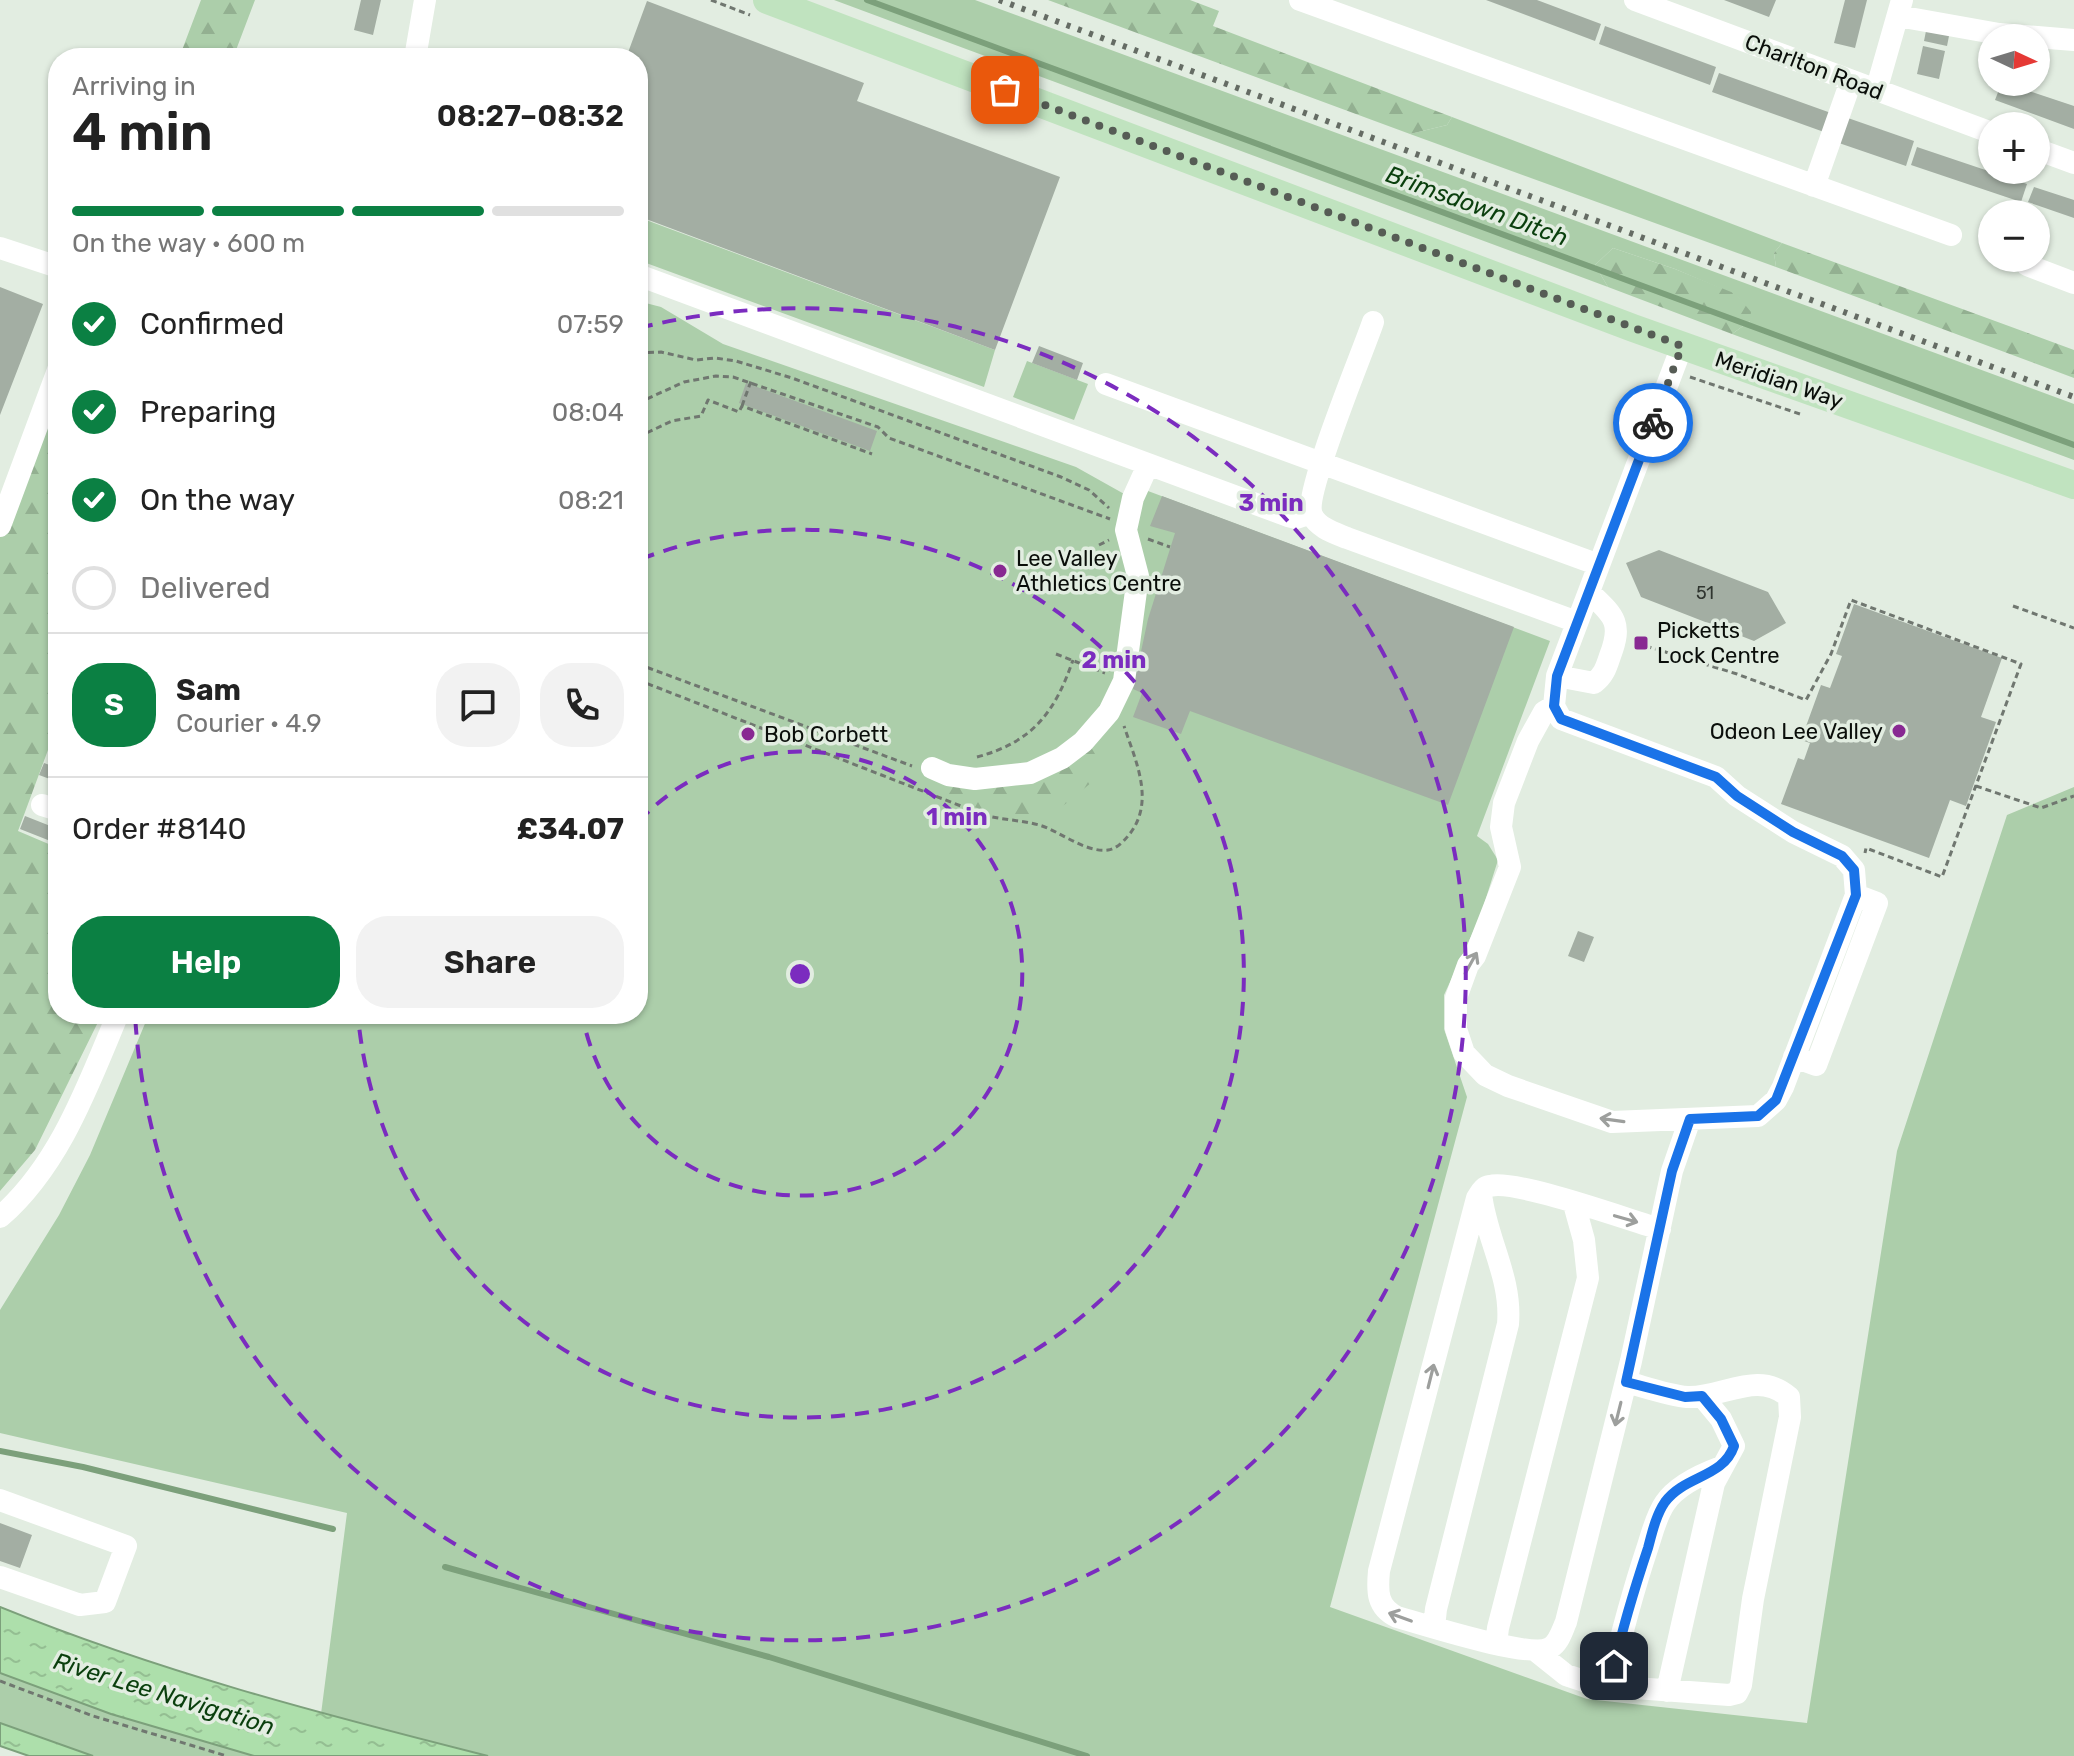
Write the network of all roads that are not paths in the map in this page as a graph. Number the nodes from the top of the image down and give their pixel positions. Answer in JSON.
{"nodes":[{"id":1,"x":425,"y":0,"type":"edge"},
{"id":2,"x":767,"y":0,"type":"edge"},
{"id":3,"x":1300,"y":0,"type":"edge"},
{"id":4,"x":1635,"y":0,"type":"edge"},
{"id":5,"x":1900,"y":8,"type":"edge"},
{"id":6,"x":2074,"y":40,"type":"edge"},
{"id":7,"x":417,"y":48,"type":"edge"},
{"id":8,"x":1851,"y":81,"type":"junction"},
{"id":9,"x":1876,"y":91,"type":"junction"},
{"id":10,"x":1978,"y":128,"type":"edge"},
{"id":11,"x":2050,"y":154,"type":"edge"},
{"id":12,"x":2074,"y":163,"type":"edge"},
{"id":13,"x":1814,"y":186,"type":"junction"},
{"id":14,"x":1951,"y":235,"type":"dead end"},
{"id":15,"x":0,"y":248,"type":"edge"},
{"id":16,"x":48,"y":264,"type":"edge"},
{"id":17,"x":2045,"y":272,"type":"edge"},
{"id":18,"x":648,"y":279,"type":"edge"},
{"id":19,"x":2074,"y":283,"type":"edge"},
{"id":20,"x":1373,"y":322,"type":"dead end"},
{"id":21,"x":1682,"y":346,"type":"junction"},
{"id":22,"x":1106,"y":384,"type":"dead end"},
{"id":23,"x":48,"y":397,"type":"edge"},
{"id":24,"x":1321,"y":463,"type":"junction"},
{"id":25,"x":1148,"y":465,"type":"junction"},
{"id":26,"x":2074,"y":485,"type":"edge"},
{"id":27,"x":1311,"y":513,"type":"junction"},
{"id":28,"x":0,"y":526,"type":"edge"},
{"id":29,"x":1599,"y":565,"type":"junction"},
{"id":30,"x":1589,"y":592,"type":"junction"},
{"id":31,"x":1577,"y":622,"type":"junction"},
{"id":32,"x":1557,"y":676,"type":"junction"},
{"id":33,"x":1554,"y":706,"type":"junction"},
{"id":34,"x":932,"y":768,"type":"road end"},
{"id":35,"x":113,"y":1024,"type":"edge"},
{"id":36,"x":1690,"y":1119,"type":"junction"},
{"id":37,"x":1481,"y":1193,"type":"junction"},
{"id":38,"x":1574,"y":1204,"type":"junction"},
{"id":39,"x":0,"y":1217,"type":"edge"},
{"id":40,"x":1660,"y":1229,"type":"junction"},
{"id":41,"x":1626,"y":1382,"type":"junction"},
{"id":42,"x":1702,"y":1396,"type":"junction"},
{"id":43,"x":1721,"y":1467,"type":"junction"},
{"id":44,"x":0,"y":1500,"type":"edge"},
{"id":45,"x":0,"y":1577,"type":"edge"},
{"id":46,"x":1434,"y":1627,"type":"junction"},
{"id":47,"x":1496,"y":1644,"type":"junction"},
{"id":48,"x":1536,"y":1651,"type":"junction"},
{"id":49,"x":1609,"y":1686,"type":"junction"},
{"id":50,"x":1667,"y":1691,"type":"junction"}],
"edges":[{"from":1,"to":7,"type":"street"},
{"from":2,"to":21,"type":"main road","name":"Meridian Way"},
{"from":3,"to":13,"type":"street"},
{"from":4,"to":8,"type":"street","name":"Charlton Road"},
{"from":5,"to":6,"type":"street"},
{"from":5,"to":9,"type":"street"},
{"from":8,"to":9,"type":"street","name":"Charlton Road"},
{"from":8,"to":13,"type":"street"},
{"from":9,"to":10,"type":"street","name":"Charlton Road"},
{"from":11,"to":12,"type":"street"},
{"from":13,"to":14,"type":"street"},
{"from":15,"to":16,"type":"street"},
{"from":17,"to":19,"type":"street"},
{"from":18,"to":25,"type":"street"},
{"from":20,"to":24,"type":"street"},
{"from":21,"to":26,"type":"main road","name":"Meridian Way"},
{"from":21,"to":29,"type":"street"},
{"from":22,"to":24,"type":"street"},
{"from":23,"to":28,"type":"street"},
{"from":24,"to":27,"type":"street"},
{"from":24,"to":29,"type":"street"},
{"from":25,"to":27,"type":"street"},
{"from":25,"to":34,"type":"street"},
{"from":27,"to":31,"type":"street"},
{"from":29,"to":30,"type":"street"},
{"from":30,"to":31,"type":"street"},
{"from":30,"to":32,"type":"street"},
{"from":31,"to":32,"type":"street"},
{"from":32,"to":33,"type":"street"},
{"from":36,"to":33,"type":"street","one_way":true},
{"from":33,"to":36,"type":"street"},
{"from":35,"to":39,"type":"street"},
{"from":36,"to":40,"type":"street"},
{"from":37,"to":38,"type":"street"},
{"from":37,"to":46,"type":"street"},
{"from":46,"to":37,"type":"street","one_way":true},
{"from":38,"to":40,"type":"street","one_way":true},
{"from":38,"to":47,"type":"street"},
{"from":40,"to":41,"type":"street"},
{"from":41,"to":42,"type":"street"},
{"from":41,"to":48,"type":"street","one_way":true},
{"from":42,"to":43,"type":"street"},
{"from":42,"to":50,"type":"street"},
{"from":43,"to":49,"type":"street"},
{"from":43,"to":50,"type":"street"},
{"from":44,"to":45,"type":"street"},
{"from":46,"to":47,"type":"street"},
{"from":47,"to":48,"type":"street"},
{"from":48,"to":49,"type":"street"},
{"from":49,"to":50,"type":"street"}]}
